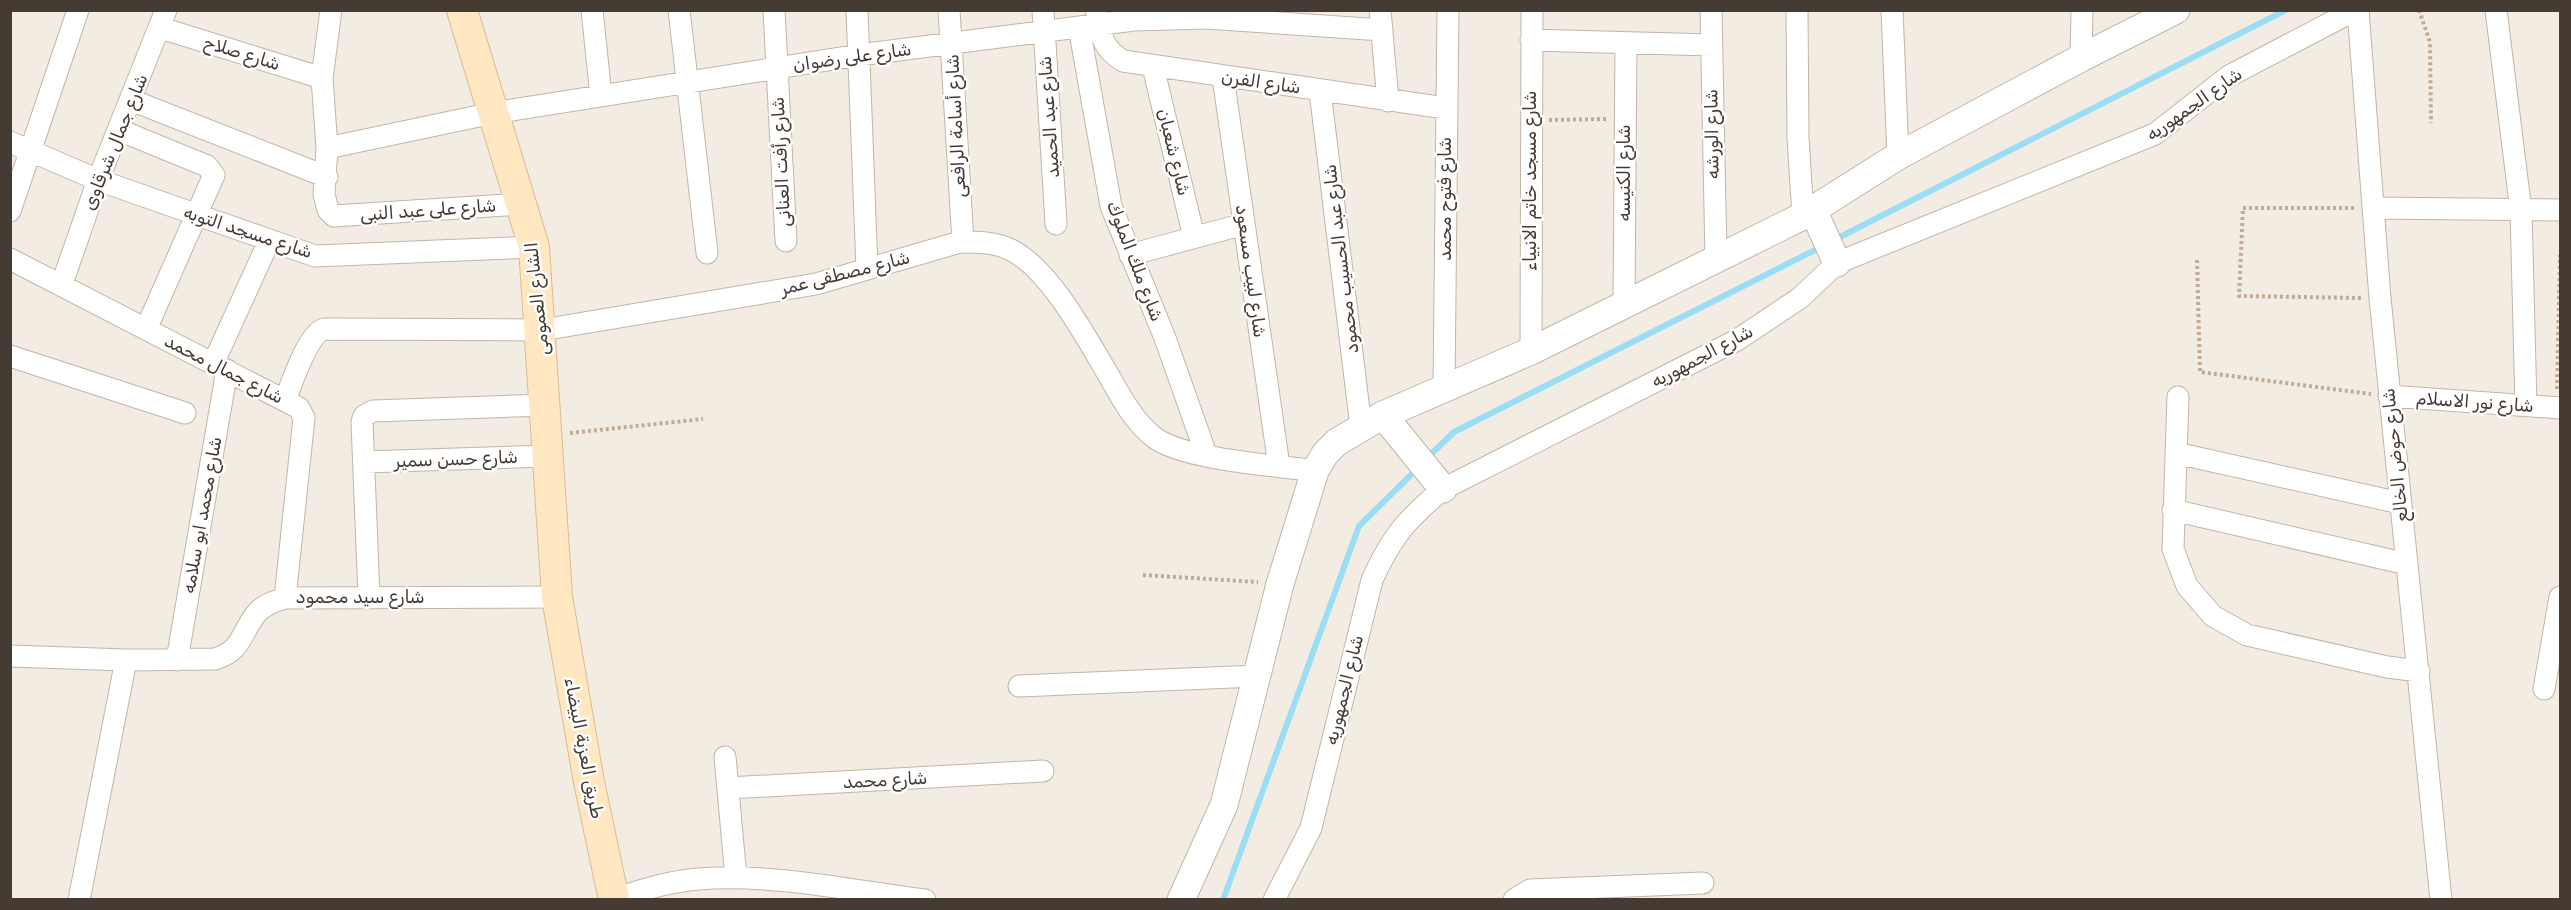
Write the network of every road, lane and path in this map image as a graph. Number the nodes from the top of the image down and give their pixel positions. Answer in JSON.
{"nodes":[{"id":1,"x":78,"y":10,"type":"edge"},
{"id":2,"x":331,"y":10,"type":"edge"},
{"id":3,"x":462,"y":10,"type":"edge"},
{"id":4,"x":592,"y":10,"type":"edge"},
{"id":5,"x":679,"y":10,"type":"edge"},
{"id":6,"x":774,"y":10,"type":"edge"},
{"id":7,"x":857,"y":10,"type":"edge"},
{"id":8,"x":949,"y":10,"type":"edge"},
{"id":9,"x":1448,"y":10,"type":"edge"},
{"id":10,"x":1532,"y":10,"type":"edge"},
{"id":11,"x":1711,"y":10,"type":"edge"},
{"id":12,"x":1797,"y":10,"type":"edge"},
{"id":13,"x":1892,"y":10,"type":"edge"},
{"id":14,"x":2082,"y":10,"type":"edge"},
{"id":15,"x":2357,"y":10,"type":"edge"},
{"id":16,"x":2419,"y":10,"type":"edge"},
{"id":17,"x":2496,"y":10,"type":"edge"},
{"id":18,"x":2168,"y":13,"type":"edge"},
{"id":19,"x":164,"y":19,"type":"edge"},
{"id":20,"x":1381,"y":20,"type":"edge"},
{"id":21,"x":1043,"y":21,"type":"edge"},
{"id":22,"x":1092,"y":21,"type":"edge"},
{"id":23,"x":1531,"y":40,"type":"junction"},
{"id":24,"x":951,"y":43,"type":"junction"},
{"id":25,"x":1626,"y":43,"type":"junction"},
{"id":26,"x":1711,"y":45,"type":"junction"},
{"id":27,"x":859,"y":55,"type":"junction"},
{"id":28,"x":2081,"y":57,"type":"junction"},
{"id":29,"x":1153,"y":67,"type":"junction"},
{"id":30,"x":776,"y":68,"type":"junction"},
{"id":31,"x":1223,"y":77,"type":"junction"},
{"id":32,"x":322,"y":78,"type":"junction"},
{"id":33,"x":688,"y":82,"type":"junction"},
{"id":34,"x":1320,"y":91,"type":"junction"},
{"id":35,"x":601,"y":96,"type":"junction"},
{"id":36,"x":131,"y":100,"type":"junction"},
{"id":37,"x":1388,"y":100,"type":"junction"},
{"id":38,"x":1445,"y":108,"type":"junction"},
{"id":39,"x":494,"y":113,"type":"junction"},
{"id":40,"x":1624,"y":119,"type":"junction"},
{"id":41,"x":1530,"y":120,"type":"junction"},
{"id":42,"x":2431,"y":123,"type":"dead end"},
{"id":43,"x":119,"y":130,"type":"junction"},
{"id":44,"x":10,"y":142,"type":"edge"},
{"id":45,"x":327,"y":148,"type":"junction"},
{"id":46,"x":32,"y":151,"type":"junction"},
{"id":47,"x":1898,"y":156,"type":"junction"},
{"id":48,"x":327,"y":177,"type":"junction"},
{"id":49,"x":98,"y":180,"type":"junction"},
{"id":50,"x":521,"y":204,"type":"junction"},
{"id":51,"x":2373,"y":208,"type":"junction"},
{"id":52,"x":2560,"y":210,"type":"edge"},
{"id":53,"x":10,"y":211,"type":"edge"},
{"id":54,"x":2521,"y":211,"type":"junction"},
{"id":55,"x":198,"y":216,"type":"junction"},
{"id":56,"x":1812,"y":216,"type":"junction"},
{"id":57,"x":1056,"y":224,"type":"dead end"},
{"id":58,"x":1244,"y":224,"type":"junction"},
{"id":59,"x":1194,"y":237,"type":"junction"},
{"id":60,"x":269,"y":241,"type":"junction"},
{"id":61,"x":786,"y":241,"type":"dead end"},
{"id":62,"x":963,"y":242,"type":"junction"},
{"id":63,"x":534,"y":247,"type":"junction"},
{"id":64,"x":707,"y":253,"type":"dead end"},
{"id":65,"x":1130,"y":255,"type":"junction"},
{"id":66,"x":2560,"y":255,"type":"edge"},
{"id":67,"x":1716,"y":258,"type":"junction"},
{"id":68,"x":10,"y":259,"type":"edge"},
{"id":69,"x":1835,"y":259,"type":"junction"},
{"id":70,"x":2197,"y":261,"type":"dead end"},
{"id":71,"x":867,"y":269,"type":"junction"},
{"id":72,"x":65,"y":274,"type":"dead end"},
{"id":73,"x":2380,"y":298,"type":"junction"},
{"id":74,"x":1624,"y":304,"type":"junction"},
{"id":75,"x":146,"y":329,"type":"junction"},
{"id":76,"x":542,"y":330,"type":"junction"},
{"id":77,"x":1531,"y":351,"type":"junction"},
{"id":78,"x":10,"y":356,"type":"edge"},
{"id":79,"x":220,"y":367,"type":"junction"},
{"id":80,"x":1444,"y":388,"type":"junction"},
{"id":81,"x":2389,"y":396,"type":"junction"},
{"id":82,"x":2178,"y":397,"type":"dead end"},
{"id":83,"x":285,"y":400,"type":"junction"},
{"id":84,"x":546,"y":405,"type":"junction"},
{"id":85,"x":2526,"y":405,"type":"junction"},
{"id":86,"x":2558,"y":407,"type":"edge"},
{"id":87,"x":185,"y":413,"type":"dead end"},
{"id":88,"x":704,"y":419,"type":"dead end"},
{"id":89,"x":1381,"y":426,"type":"junction"},
{"id":90,"x":549,"y":446,"type":"junction"},
{"id":91,"x":2176,"y":453,"type":"junction"},
{"id":92,"x":1206,"y":454,"type":"junction"},
{"id":93,"x":364,"y":462,"type":"junction"},
{"id":94,"x":1279,"y":466,"type":"junction"},
{"id":95,"x":1315,"y":471,"type":"junction"},
{"id":96,"x":1437,"y":481,"type":"junction"},
{"id":97,"x":2400,"y":503,"type":"junction"},
{"id":98,"x":2173,"y":510,"type":"junction"},
{"id":99,"x":2407,"y":564,"type":"junction"},
{"id":100,"x":1143,"y":575,"type":"dead end"},
{"id":101,"x":1280,"y":584,"type":"junction"},
{"id":102,"x":369,"y":597,"type":"junction"},
{"id":103,"x":557,"y":597,"type":"junction"},
{"id":104,"x":2560,"y":597,"type":"edge"},
{"id":105,"x":285,"y":598,"type":"junction"},
{"id":106,"x":10,"y":656,"type":"edge"},
{"id":107,"x":126,"y":660,"type":"junction"},
{"id":108,"x":177,"y":660,"type":"junction"},
{"id":109,"x":2419,"y":671,"type":"junction"},
{"id":110,"x":1257,"y":675,"type":"junction"},
{"id":111,"x":1018,"y":686,"type":"dead end"},
{"id":112,"x":2544,"y":689,"type":"dead end"},
{"id":113,"x":725,"y":757,"type":"dead end"},
{"id":114,"x":1043,"y":771,"type":"dead end"},
{"id":115,"x":728,"y":788,"type":"junction"},
{"id":116,"x":736,"y":878,"type":"junction"},
{"id":117,"x":1703,"y":884,"type":"dead end"},
{"id":118,"x":614,"y":899,"type":"edge"},
{"id":119,"x":80,"y":900,"type":"edge"},
{"id":120,"x":925,"y":900,"type":"edge"},
{"id":121,"x":1181,"y":900,"type":"edge"},
{"id":122,"x":1274,"y":900,"type":"edge"},
{"id":123,"x":1514,"y":900,"type":"edge"},
{"id":124,"x":2441,"y":900,"type":"edge"}],
"edges":[{"from":1,"to":46,"type":"street"},
{"from":2,"to":32,"type":"street"},
{"from":3,"to":39,"type":"main road","name":"الشارع العمومى"},
{"from":4,"to":35,"type":"street"},
{"from":5,"to":33,"type":"street"},
{"from":6,"to":30,"type":"street","name":"شارع رأفت العنانى"},
{"from":7,"to":27,"type":"street"},
{"from":8,"to":24,"type":"street","name":"شارع أسامة الرافعى"},
{"from":9,"to":38,"type":"street","name":"شارع فتوح محمد"},
{"from":10,"to":23,"type":"street","name":"شارع مسجد خاتم الانبياء"},
{"from":11,"to":26,"type":"street","name":"شارع الورشه"},
{"from":12,"to":56,"type":"street"},
{"from":13,"to":47,"type":"street"},
{"from":14,"to":28,"type":"street"},
{"from":15,"to":51,"type":"street","name":"شارع حوض الخالع"},
{"from":15,"to":69,"type":"street","name":"شارع الجمهوريه"},
{"from":16,"to":42,"type":"path"},
{"from":17,"to":54,"type":"street"},
{"from":18,"to":28,"type":"street"},
{"from":19,"to":32,"type":"street","name":"شارع صلاح"},
{"from":19,"to":36,"type":"street","name":"شارع جمال شرقاوى"},
{"from":20,"to":22,"type":"street","name":"شارع على رضوان"},
{"from":20,"to":37,"type":"street"},
{"from":21,"to":22,"type":"street","name":"شارع على رضوان"},
{"from":21,"to":24,"type":"street","name":"شارع على رضوان"},
{"from":21,"to":57,"type":"street","name":"شارع عبد الحميد"},
{"from":22,"to":29,"type":"street","name":"شارع الفرن"},
{"from":22,"to":65,"type":"street","name":"شارع ملك الملوك"},
{"from":23,"to":25,"type":"street"},
{"from":23,"to":41,"type":"street","name":"شارع مسجد خاتم الانبياء"},
{"from":24,"to":27,"type":"street","name":"شارع على رضوان"},
{"from":24,"to":62,"type":"street","name":"شارع أسامة الرافعى"},
{"from":25,"to":26,"type":"street"},
{"from":25,"to":40,"type":"street","name":"شارع الكنيسه"},
{"from":26,"to":67,"type":"street","name":"شارع الورشه"},
{"from":27,"to":30,"type":"street","name":"شارع على رضوان"},
{"from":27,"to":71,"type":"street"},
{"from":28,"to":47,"type":"street"},
{"from":29,"to":31,"type":"street","name":"شارع الفرن"},
{"from":29,"to":59,"type":"street","name":"شارع شعبان"},
{"from":30,"to":33,"type":"street","name":"شارع على رضوان"},
{"from":30,"to":61,"type":"street","name":"شارع رأفت العنانى"},
{"from":31,"to":34,"type":"street","name":"شارع الفرن"},
{"from":31,"to":58,"type":"street","name":"شارع لبيب مسعود"},
{"from":32,"to":45,"type":"street"},
{"from":33,"to":35,"type":"street","name":"شارع على رضوان"},
{"from":33,"to":64,"type":"street"},
{"from":34,"to":37,"type":"street","name":"شارع الفرن"},
{"from":34,"to":89,"type":"street","name":"شارع عبد الحسيب محمود"},
{"from":35,"to":39,"type":"street","name":"شارع على رضوان"},
{"from":36,"to":43,"type":"street","name":"شارع جمال شرقاوى"},
{"from":36,"to":48,"type":"street"},
{"from":37,"to":38,"type":"street","name":"شارع الفرن"},
{"from":38,"to":80,"type":"street","name":"شارع فتوح محمد"},
{"from":39,"to":45,"type":"street","name":"شارع على رضوان"},
{"from":39,"to":50,"type":"main road","name":"الشارع العمومى"},
{"from":40,"to":41,"type":"path"},
{"from":40,"to":74,"type":"street","name":"شارع الكنيسه"},
{"from":41,"to":77,"type":"street","name":"شارع مسجد خاتم الانبياء"},
{"from":43,"to":49,"type":"street","name":"شارع جمال شرقاوى"},
{"from":43,"to":55,"type":"street"},
{"from":44,"to":46,"type":"street","name":"شارع مسجد التوبه"},
{"from":45,"to":48,"type":"street"},
{"from":46,"to":49,"type":"street","name":"شارع مسجد التوبه"},
{"from":46,"to":53,"type":"street"},
{"from":47,"to":56,"type":"street"},
{"from":48,"to":50,"type":"street","name":"شارع على عبد النبى"},
{"from":49,"to":55,"type":"street","name":"شارع مسجد التوبه"},
{"from":49,"to":72,"type":"street","name":"شارع جمال شرقاوى"},
{"from":50,"to":63,"type":"main road","name":"الشارع العمومى"},
{"from":51,"to":54,"type":"street"},
{"from":51,"to":73,"type":"street","name":"شارع حوض الخالع"},
{"from":51,"to":73,"type":"path"},
{"from":52,"to":54,"type":"street"},
{"from":54,"to":85,"type":"street"},
{"from":55,"to":60,"type":"street","name":"شارع مسجد التوبه"},
{"from":55,"to":75,"type":"street"},
{"from":56,"to":67,"type":"street"},
{"from":56,"to":69,"type":"street"},
{"from":58,"to":59,"type":"street"},
{"from":58,"to":94,"type":"street","name":"شارع لبيب مسعود"},
{"from":59,"to":65,"type":"street"},
{"from":60,"to":63,"type":"street","name":"شارع مسجد التوبه"},
{"from":60,"to":79,"type":"street","name":"شارع محمد ابو سلامه"},
{"from":62,"to":71,"type":"street","name":"شارع مصطفى عمر"},
{"from":62,"to":92,"type":"street","name":"شارع مصطفى عمر"},
{"from":63,"to":76,"type":"main road","name":"الشارع العمومى"},
{"from":65,"to":92,"type":"street","name":"شارع ملك الملوك"},
{"from":66,"to":86,"type":"path"},
{"from":67,"to":74,"type":"street"},
{"from":68,"to":75,"type":"street","name":"شارع جمال محمد"},
{"from":69,"to":96,"type":"street","name":"شارع الجمهوريه"},
{"from":70,"to":81,"type":"path"},
{"from":71,"to":76,"type":"street","name":"شارع مصطفى عمر"},
{"from":73,"to":81,"type":"street","name":"شارع حوض الخالع"},
{"from":74,"to":77,"type":"street"},
{"from":75,"to":79,"type":"street","name":"شارع جمال محمد"},
{"from":76,"to":83,"type":"street","name":"شارع مصطفى عمر"},
{"from":76,"to":84,"type":"main road","name":"الشارع العمومى"},
{"from":77,"to":80,"type":"street"},
{"from":78,"to":87,"type":"street"},
{"from":79,"to":83,"type":"street","name":"شارع جمال محمد"},
{"from":79,"to":108,"type":"street","name":"شارع محمد ابو سلامه"},
{"from":80,"to":89,"type":"street"},
{"from":81,"to":85,"type":"street","name":"شارع نور الاسلام"},
{"from":81,"to":97,"type":"street","name":"شارع حوض الخالع"},
{"from":82,"to":91,"type":"street"},
{"from":83,"to":105,"type":"street","name":"شارع جمال محمد"},
{"from":84,"to":90,"type":"main road","name":"الشارع العمومى"},
{"from":84,"to":93,"type":"street"},
{"from":85,"to":86,"type":"street","name":"شارع نور الاسلام"},
{"from":88,"to":90,"type":"path"},
{"from":89,"to":95,"type":"street"},
{"from":89,"to":96,"type":"street"},
{"from":90,"to":93,"type":"street","name":"شارع حسن سمير"},
{"from":90,"to":103,"type":"main road","name":"الشارع العمومى"},
{"from":91,"to":97,"type":"street"},
{"from":91,"to":98,"type":"street"},
{"from":92,"to":94,"type":"street","name":"شارع مصطفى عمر"},
{"from":93,"to":102,"type":"street"},
{"from":94,"to":95,"type":"street","name":"شارع مصطفى عمر"},
{"from":95,"to":101,"type":"street"},
{"from":96,"to":122,"type":"street","name":"شارع الجمهوريه"},
{"from":97,"to":99,"type":"street","name":"شارع حوض الخالع"},
{"from":98,"to":99,"type":"street"},
{"from":98,"to":109,"type":"street"},
{"from":99,"to":109,"type":"street","name":"شارع حوض الخالع"},
{"from":100,"to":101,"type":"path"},
{"from":101,"to":110,"type":"street"},
{"from":102,"to":103,"type":"street","name":"شارع سيد محمود"},
{"from":102,"to":105,"type":"street","name":"شارع سيد محمود"},
{"from":103,"to":118,"type":"main road","name":"طريق العزبة البيضاء"},
{"from":104,"to":112,"type":"street"},
{"from":105,"to":108,"type":"street","name":"شارع سيد محمود"},
{"from":106,"to":107,"type":"street","name":"شارع سيد محمود"},
{"from":107,"to":108,"type":"street","name":"شارع سيد محمود"},
{"from":107,"to":119,"type":"street"},
{"from":109,"to":124,"type":"street","name":"شارع حوض الخالع"},
{"from":110,"to":111,"type":"street"},
{"from":110,"to":121,"type":"street"},
{"from":113,"to":115,"type":"street"},
{"from":114,"to":115,"type":"street","name":"شارع محمد"},
{"from":115,"to":116,"type":"street"},
{"from":116,"to":118,"type":"street"},
{"from":116,"to":120,"type":"street"},
{"from":117,"to":123,"type":"street"}]}
